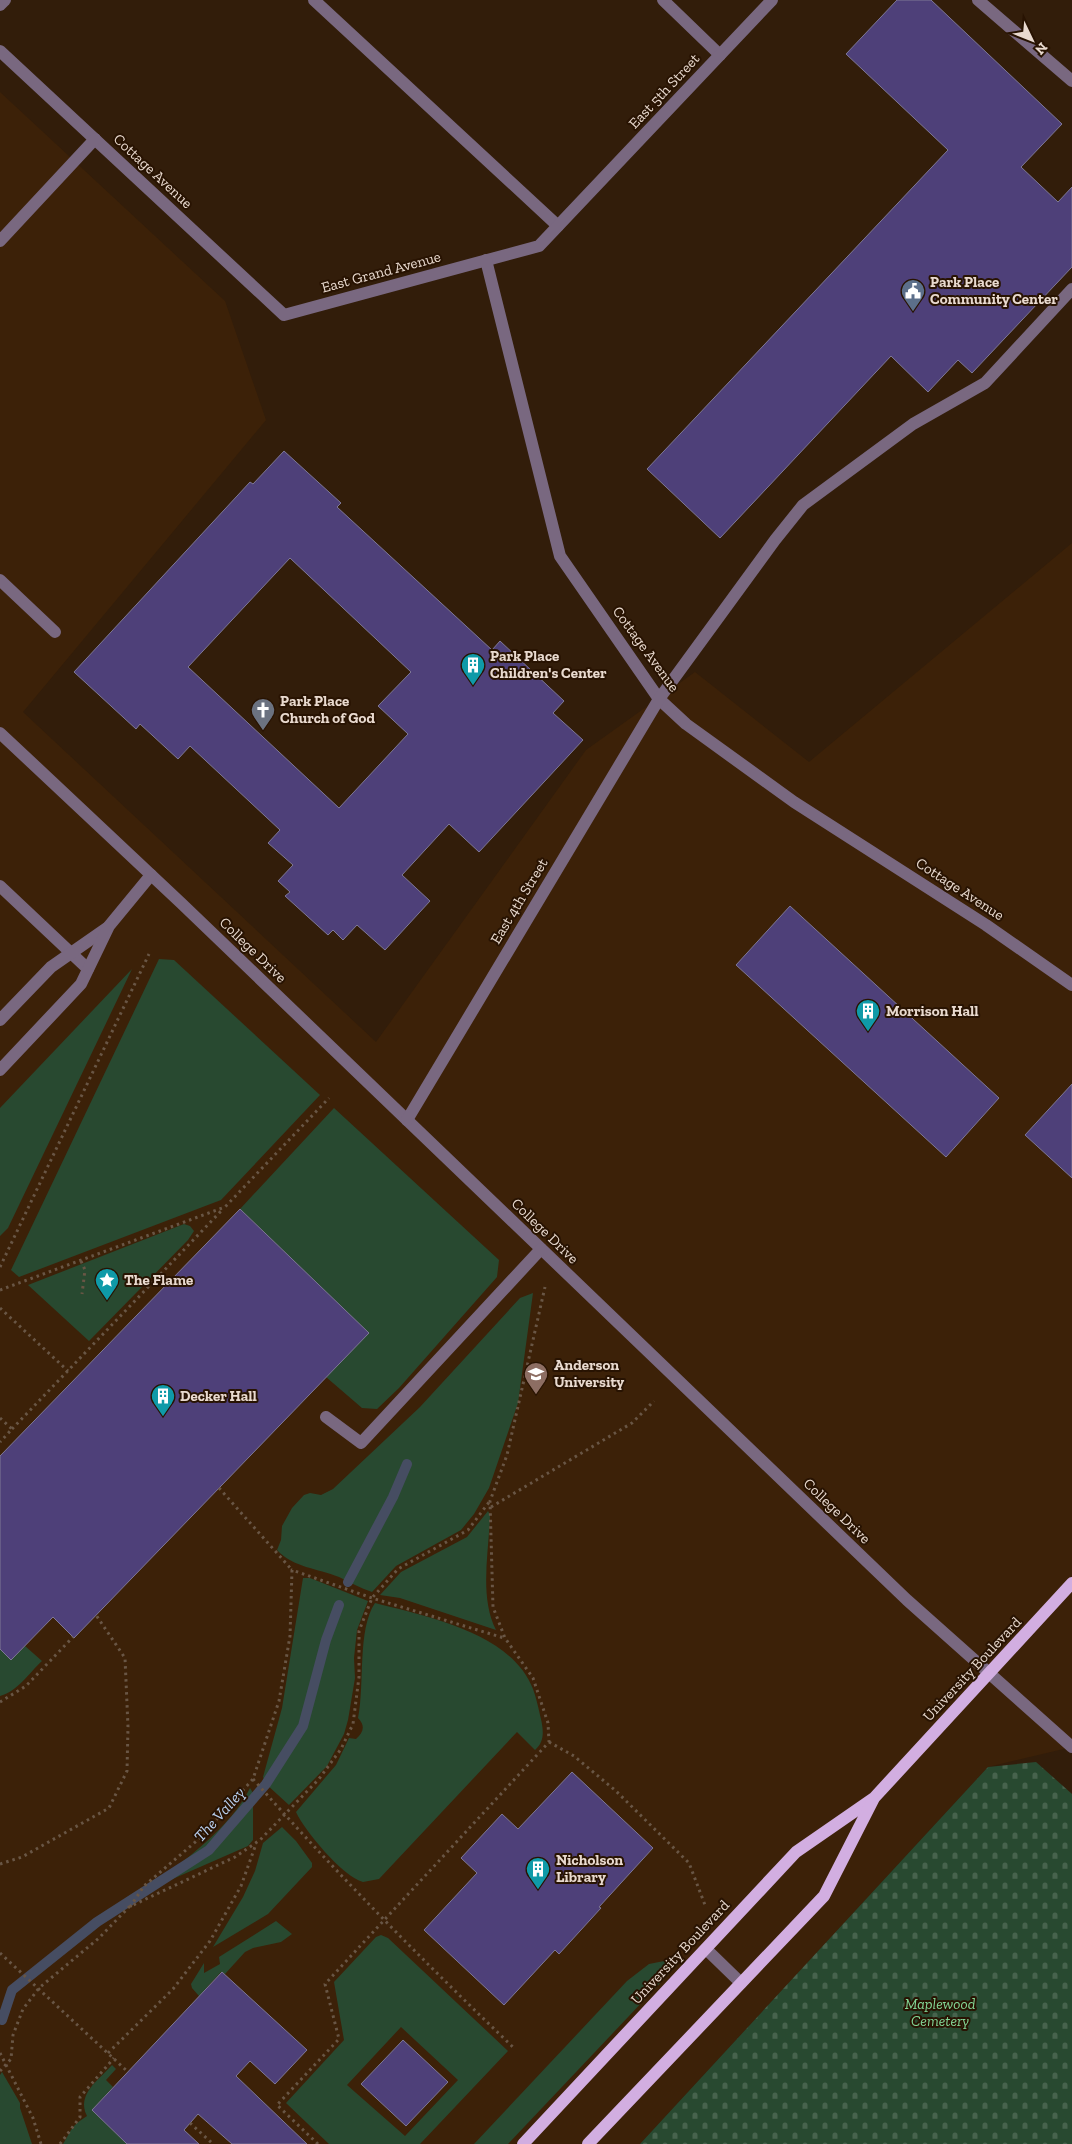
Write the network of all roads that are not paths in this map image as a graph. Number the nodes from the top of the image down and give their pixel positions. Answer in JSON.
{"nodes":[{"id":1,"x":4,"y":0,"type":"edge"},
{"id":2,"x":314,"y":0,"type":"edge"},
{"id":3,"x":663,"y":0,"type":"edge"},
{"id":4,"x":772,"y":0,"type":"edge"},
{"id":5,"x":978,"y":0,"type":"edge"},
{"id":6,"x":0,"y":5,"type":"edge"},
{"id":7,"x":0,"y":51,"type":"edge"},
{"id":8,"x":720,"y":55,"type":"junction"},
{"id":9,"x":1072,"y":81,"type":"edge"},
{"id":10,"x":95,"y":139,"type":"junction"},
{"id":11,"x":558,"y":226,"type":"junction"},
{"id":12,"x":0,"y":241,"type":"edge"},
{"id":13,"x":486,"y":260,"type":"junction"},
{"id":14,"x":1072,"y":289,"type":"edge"},
{"id":15,"x":284,"y":315,"type":"joint"},
{"id":16,"x":0,"y":580,"type":"edge"},
{"id":17,"x":55,"y":632,"type":"dead end"},
{"id":18,"x":659,"y":699,"type":"junction"},
{"id":19,"x":0,"y":733,"type":"edge"},
{"id":20,"x":151,"y":875,"type":"junction"},
{"id":21,"x":0,"y":886,"type":"edge"},
{"id":22,"x":109,"y":926,"type":"junction"},
{"id":23,"x":70,"y":953,"type":"junction"},
{"id":24,"x":88,"y":969,"type":"junction"},
{"id":25,"x":1072,"y":986,"type":"edge"},
{"id":26,"x":0,"y":1020,"type":"edge"},
{"id":27,"x":0,"y":1070,"type":"edge"},
{"id":28,"x":407,"y":1120,"type":"junction"},
{"id":29,"x":542,"y":1249,"type":"junction"},
{"id":30,"x":326,"y":1417,"type":"dead end"},
{"id":31,"x":1072,"y":1583,"type":"edge"},
{"id":32,"x":990,"y":1673,"type":"junction"},
{"id":33,"x":1072,"y":1747,"type":"edge"},
{"id":34,"x":874,"y":1798,"type":"junction"},
{"id":35,"x":706,"y":1949,"type":"junction"},
{"id":36,"x":741,"y":1983,"type":"junction"},
{"id":37,"x":523,"y":2144,"type":"edge"},
{"id":38,"x":588,"y":2144,"type":"edge"}],
"edges":[{"from":1,"to":6,"type":"street"},
{"from":2,"to":11,"type":"street"},
{"from":3,"to":8,"type":"street"},
{"from":4,"to":8,"type":"street","name":"East 5th Street"},
{"from":5,"to":9,"type":"street"},
{"from":7,"to":10,"type":"street","name":"Cottage Avenue"},
{"from":8,"to":11,"type":"street","name":"East 5th Street"},
{"from":10,"to":12,"type":"street"},
{"from":10,"to":15,"type":"street","name":"Cottage Avenue"},
{"from":11,"to":13,"type":"street","name":"East Grand Avenue"},
{"from":13,"to":15,"type":"street","name":"East Grand Avenue"},
{"from":13,"to":18,"type":"street","name":"Cottage Avenue"},
{"from":14,"to":18,"type":"street","name":"East 4th Street"},
{"from":16,"to":17,"type":"street"},
{"from":18,"to":25,"type":"street","name":"Cottage Avenue"},
{"from":18,"to":28,"type":"street","name":"East 4th Street"},
{"from":19,"to":20,"type":"street","name":"College Drive"},
{"from":20,"to":22,"type":"street"},
{"from":20,"to":28,"type":"street","name":"College Drive"},
{"from":21,"to":23,"type":"street"},
{"from":22,"to":23,"type":"street"},
{"from":22,"to":24,"type":"street"},
{"from":23,"to":24,"type":"street"},
{"from":23,"to":26,"type":"street"},
{"from":24,"to":27,"type":"street"},
{"from":28,"to":29,"type":"street","name":"College Drive"},
{"from":29,"to":30,"type":"street"},
{"from":29,"to":32,"type":"street","name":"College Drive"},
{"from":31,"to":32,"type":"main road","name":"University Boulevard"},
{"from":32,"to":33,"type":"street","name":"College Drive"},
{"from":32,"to":34,"type":"main road","name":"University Boulevard"},
{"from":34,"to":35,"type":"main road","name":"University Boulevard"},
{"from":34,"to":36,"type":"main road","name":"University Boulevard"},
{"from":35,"to":36,"type":"street"},
{"from":35,"to":37,"type":"main road","name":"University Boulevard"},
{"from":36,"to":38,"type":"main road","name":"University Boulevard"}]}
